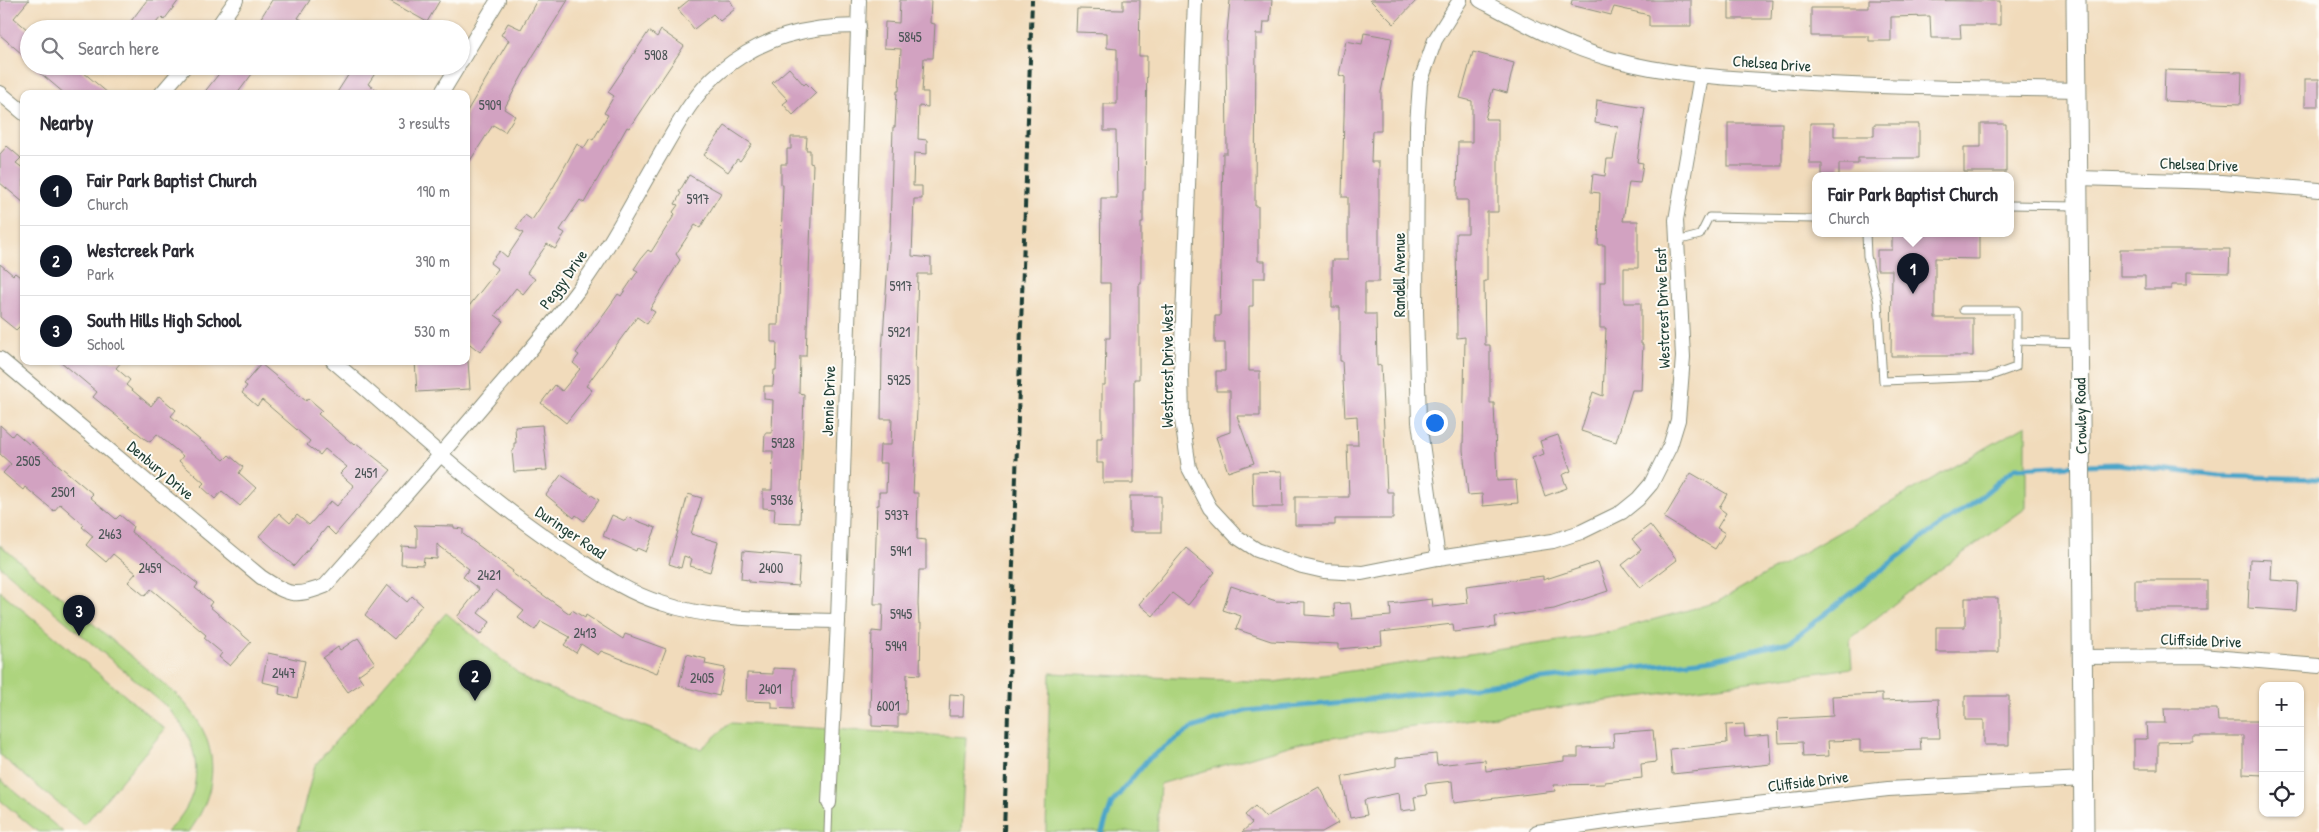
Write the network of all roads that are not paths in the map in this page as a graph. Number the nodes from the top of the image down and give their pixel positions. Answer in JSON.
{"nodes":[{"id":1,"x":236,"y":0,"type":"edge"},
{"id":2,"x":498,"y":0,"type":"edge"},
{"id":3,"x":859,"y":0,"type":"edge"},
{"id":4,"x":1195,"y":0,"type":"edge"},
{"id":5,"x":1460,"y":0,"type":"edge"},
{"id":6,"x":1480,"y":0,"type":"edge"},
{"id":7,"x":2076,"y":0,"type":"edge"},
{"id":8,"x":222,"y":20,"type":"edge"},
{"id":9,"x":859,"y":26,"type":"junction"},
{"id":10,"x":470,"y":46,"type":"edge"},
{"id":11,"x":177,"y":75,"type":"edge"},
{"id":12,"x":453,"y":75,"type":"edge"},
{"id":13,"x":1701,"y":76,"type":"junction"},
{"id":14,"x":164,"y":90,"type":"edge"},
{"id":15,"x":443,"y":90,"type":"edge"},
{"id":16,"x":2077,"y":90,"type":"junction"},
{"id":17,"x":0,"y":93,"type":"edge"},
{"id":18,"x":20,"y":110,"type":"edge"},
{"id":19,"x":2078,"y":178,"type":"junction"},
{"id":20,"x":2319,"y":190,"type":"edge"},
{"id":21,"x":2014,"y":205,"type":"edge"},
{"id":22,"x":2078,"y":206,"type":"junction"},
{"id":23,"x":1812,"y":219,"type":"edge"},
{"id":24,"x":1866,"y":237,"type":"edge"},
{"id":25,"x":1677,"y":241,"type":"junction"},
{"id":26,"x":1963,"y":310,"type":"dead end"},
{"id":27,"x":2017,"y":341,"type":"junction"},
{"id":28,"x":2079,"y":343,"type":"junction"},
{"id":29,"x":0,"y":359,"type":"edge"},
{"id":30,"x":338,"y":365,"type":"edge"},
{"id":31,"x":442,"y":454,"type":"junction"},
{"id":32,"x":1438,"y":558,"type":"junction"},
{"id":33,"x":305,"y":594,"type":"joint"},
{"id":34,"x":838,"y":621,"type":"junction"},
{"id":35,"x":2082,"y":657,"type":"junction"},
{"id":36,"x":2319,"y":666,"type":"edge"},
{"id":37,"x":2084,"y":779,"type":"junction"},
{"id":38,"x":829,"y":803,"type":"joint"},
{"id":39,"x":828,"y":832,"type":"edge"},
{"id":40,"x":1537,"y":832,"type":"edge"},
{"id":41,"x":2084,"y":832,"type":"edge"}],
"edges":[{"from":1,"to":8,"type":"street"},
{"from":2,"to":10,"type":"street"},
{"from":3,"to":9,"type":"street","name":"Jennie Drive"},
{"from":4,"to":32,"type":"street","name":"Westcrest Drive West"},
{"from":5,"to":32,"type":"street","name":"Randell Avenue"},
{"from":6,"to":13,"type":"street","name":"Chelsea Drive"},
{"from":7,"to":16,"type":"main road","name":"Crowley Road"},
{"from":9,"to":31,"type":"street","name":"Peggy Drive"},
{"from":9,"to":34,"type":"street","name":"Jennie Drive"},
{"from":11,"to":14,"type":"street"},
{"from":12,"to":15,"type":"street"},
{"from":13,"to":16,"type":"street","name":"Chelsea Drive"},
{"from":13,"to":25,"type":"street","name":"Westcrest Drive East"},
{"from":16,"to":19,"type":"main road","name":"Crowley Road"},
{"from":17,"to":18,"type":"street"},
{"from":19,"to":20,"type":"street","name":"Chelsea Drive"},
{"from":19,"to":22,"type":"main road","name":"Crowley Road"},
{"from":21,"to":22,"type":"lane"},
{"from":22,"to":28,"type":"main road","name":"Crowley Road"},
{"from":23,"to":25,"type":"lane"},
{"from":24,"to":27,"type":"lane"},
{"from":25,"to":32,"type":"street","name":"Westcrest Drive East"},
{"from":26,"to":27,"type":"lane"},
{"from":27,"to":28,"type":"lane"},
{"from":28,"to":35,"type":"main road","name":"Crowley Road"},
{"from":29,"to":33,"type":"street","name":"Denbury Drive"},
{"from":30,"to":31,"type":"street","name":"Duringer Road"},
{"from":31,"to":33,"type":"street","name":"Peggy Drive"},
{"from":31,"to":34,"type":"street","name":"Duringer Road"},
{"from":34,"to":38,"type":"street","name":"Jennie Drive"},
{"from":35,"to":36,"type":"street","name":"Cliffside Drive"},
{"from":35,"to":37,"type":"main road","name":"Crowley Road"},
{"from":37,"to":40,"type":"street","name":"Cliffside Drive"},
{"from":37,"to":41,"type":"main road","name":"Crowley Road"},
{"from":38,"to":39,"type":"lane"}]}
